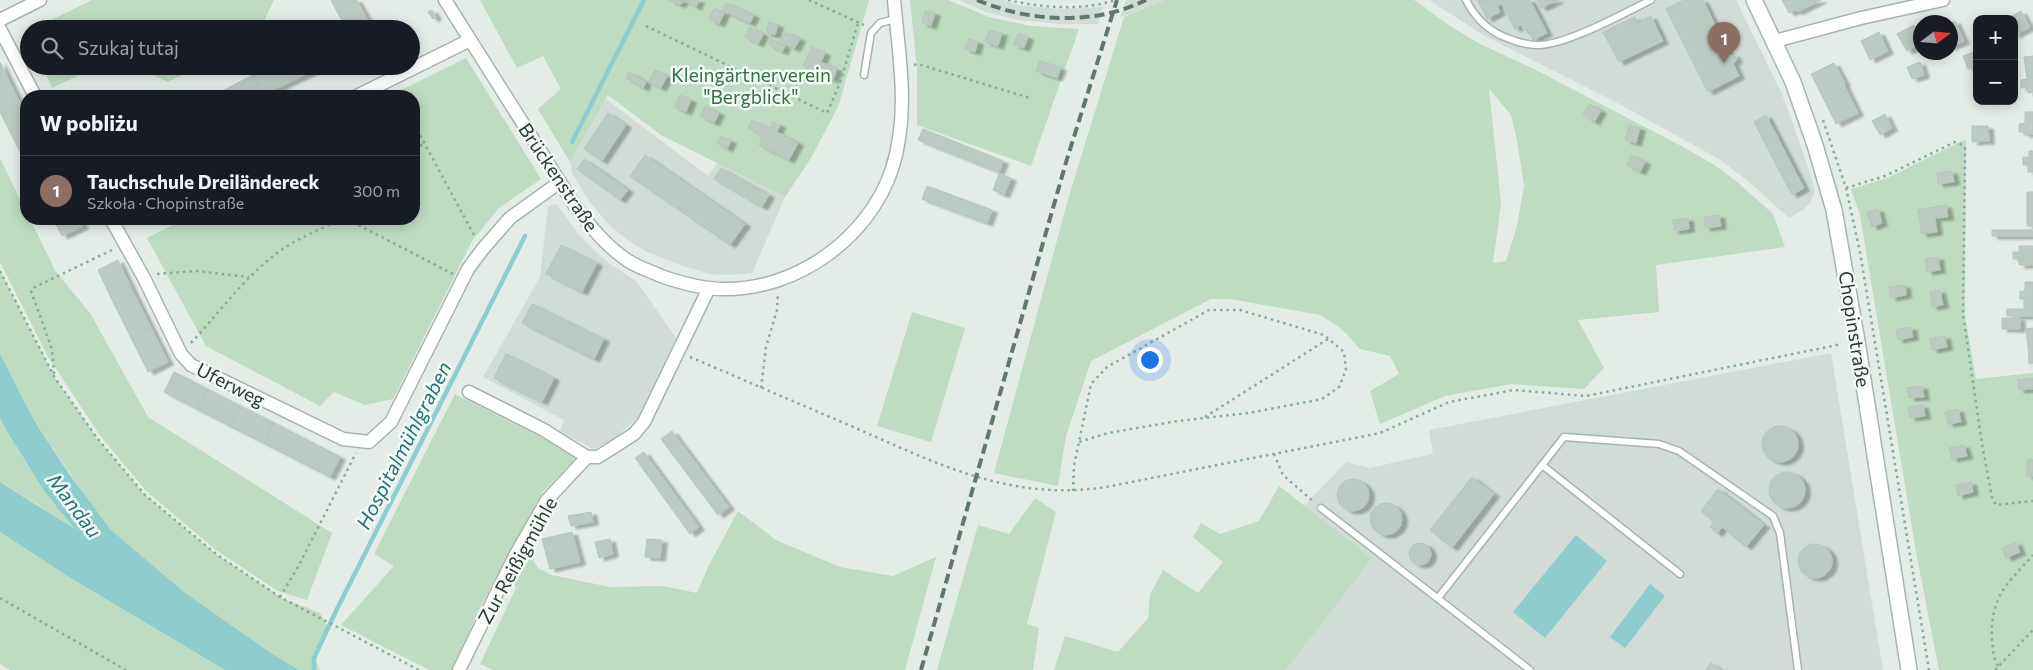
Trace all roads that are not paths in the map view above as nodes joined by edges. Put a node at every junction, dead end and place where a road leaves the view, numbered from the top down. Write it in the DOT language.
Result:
graph roads {
  1 [pos="40,0"];
  2 [pos="445,0"];
  3 [pos="894,0"];
  4 [pos="1466,0"];
  5 [pos="1651,0"];
  6 [pos="1754,0"];
  7 [pos="1943,0"];
  8 [pos="895,19"];
  9 [pos="0,20"];
  10 [pos="0,29"];
  11 [pos="470,40"];
  12 [pos="1775,41"];
  13 [pos="420,65"];
  14 [pos="20,67"];
  15 [pos="24,75"];
  16 [pos="399,75"];
  17 [pos="864,75"];
  18 [pos="32,90"];
  19 [pos="369,90"];
  20 [pos="560,182"];
  21 [pos="114,225"];
  22 [pos="709,288"];
  23 [pos="469,392"];
  24 [pos="587,457"];
  25 [pos="1542,465"];
  26 [pos="1321,508"];
  27 [pos="1680,574"];
  28 [pos="1438,598"];
  29 [pos="458,670"];
  30 [pos="1529,670"];
  31 [pos="1798,670"];
  32 [pos="1908,670"];
  1 -- 9 [label="street"];
  2 -- 11 [label="street, Brückenstraße"];
  3 -- 8 [label="street, Brückenstraße"];
  4 -- 5 [label="lane"];
  6 -- 12 [label="main road, Chopinstraße"];
  7 -- 12 [label="street"];
  8 -- 17 [label="lane"];
  8 -- 22 [label="street, Brückenstraße"];
  10 -- 14 [label="street"];
  11 -- 13 [label="street"];
  11 -- 20 [label="street, Brückenstraße"];
  12 -- 32 [label="main road, Chopinstraße"];
  15 -- 18 [label="street"];
  16 -- 19 [label="street"];
  20 -- 21 [label="street, Uferweg"];
  20 -- 22 [label="street, Brückenstraße"];
  22 -- 24 [label="street, Zur Reißigmühle"];
  23 -- 24 [label="street"];
  24 -- 29 [label="street, Zur Reißigmühle"];
  25 -- 27 [label="lane"];
  25 -- 28 [label="lane"];
  25 -- 31 [label="lane"];
  26 -- 28 [label="lane"];
  28 -- 30 [label="lane"];
}
